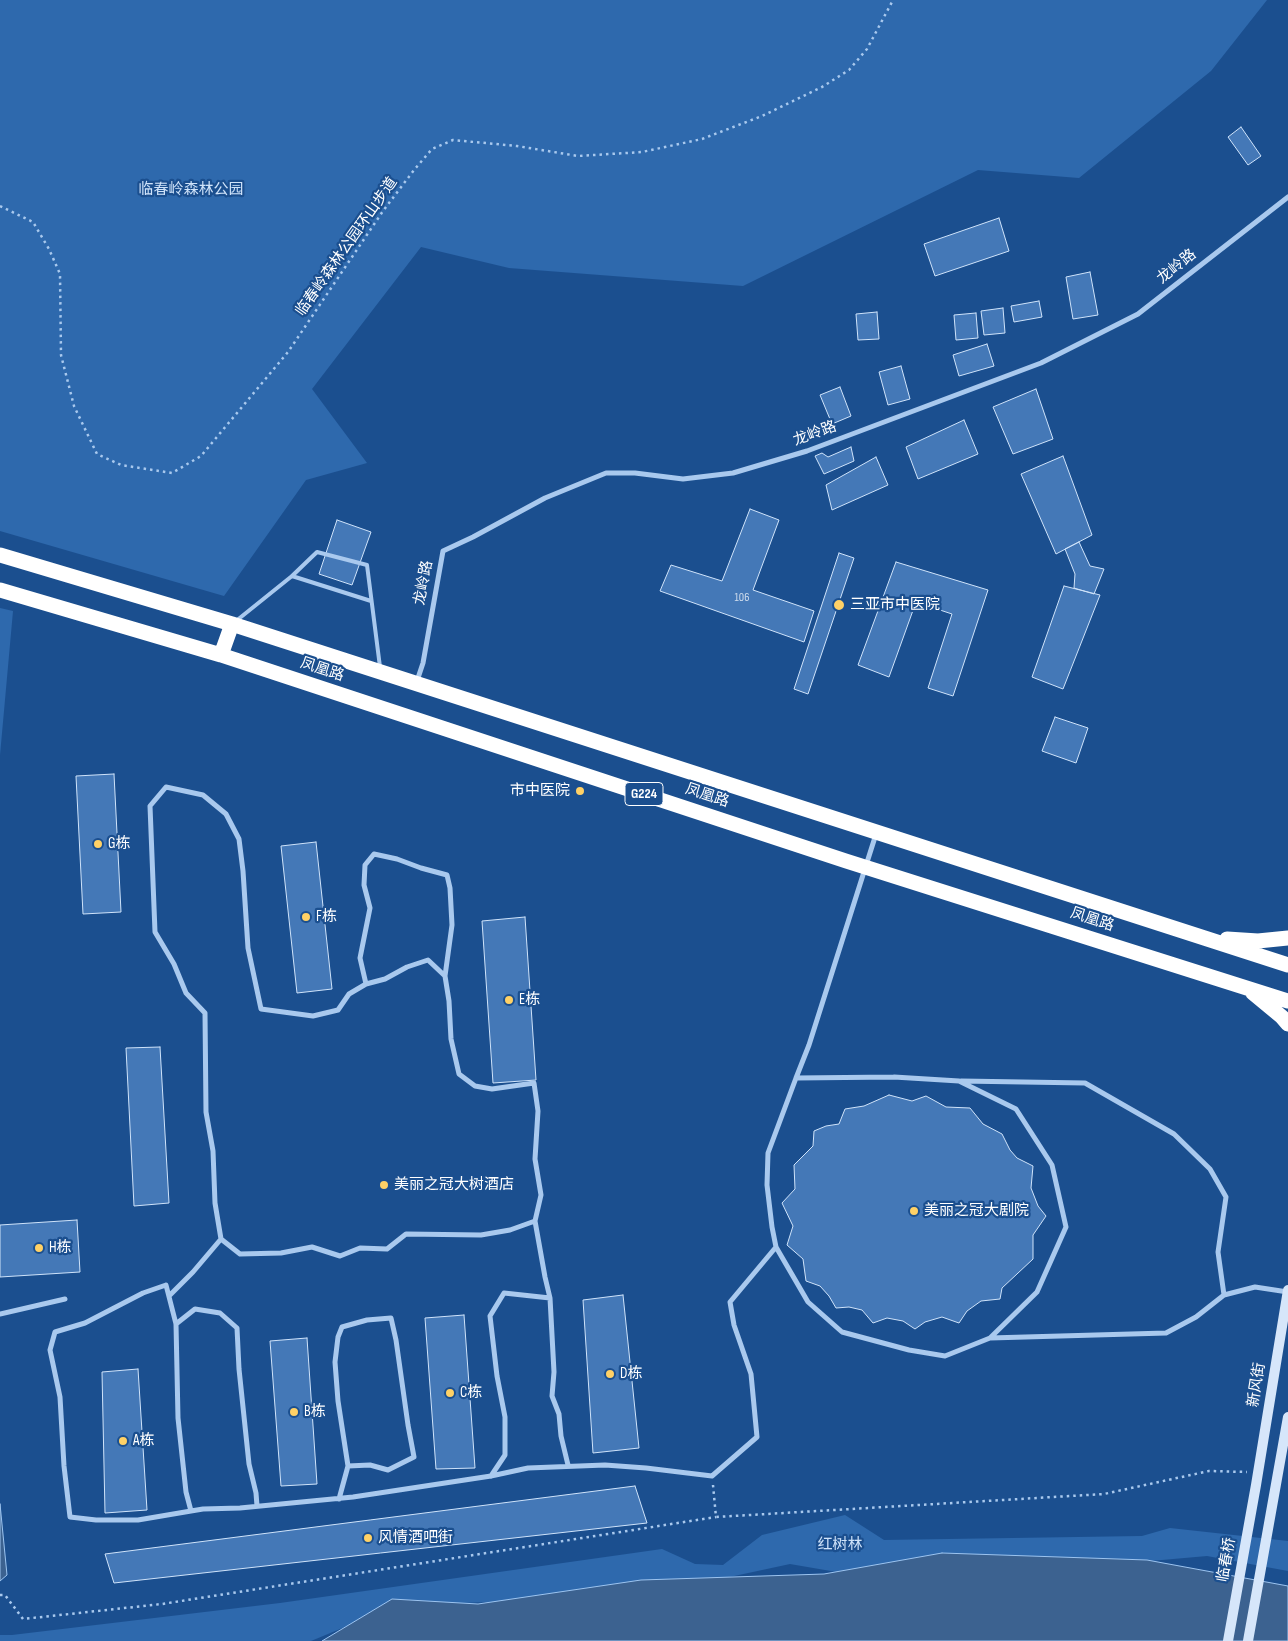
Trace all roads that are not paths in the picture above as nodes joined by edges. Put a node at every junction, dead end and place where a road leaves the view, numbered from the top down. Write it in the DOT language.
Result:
graph roads {
  1 [pos="1288,197"];
  2 [pos="0,555"];
  3 [pos="292,576"];
  4 [pos="0,590"];
  5 [pos="371,602"];
  6 [pos="232,624"];
  7 [pos="221,655"];
  8 [pos="380,672"];
  9 [pos="416,683"];
  10 [pos="876,833"];
  11 [pos="866,867"];
  12 [pos="1189,932"];
  13 [pos="1288,938"];
  14 [pos="1288,964"];
  15 [pos="445,976"];
  16 [pos="366,984"];
  17 [pos="1246,988"];
  18 [pos="1288,1001"];
  19 [pos="1288,1024"];
  20 [pos="796,1078"];
  21 [pos="959,1080"];
  22 [pos="535,1221"];
  23 [pos="221,1239"];
  24 [pos="776,1248"];
  25 [pos="1288,1291"];
  26 [pos="1224,1294"];
  27 [pos="169,1296"];
  28 [pos="550,1298"];
  29 [pos="65,1299"];
  30 [pos="0,1314"];
  31 [pos="176,1324"];
  32 [pos="990,1338"];
  33 [pos="1288,1418"];
  34 [pos="568,1465"];
  35 [pos="348,1466"];
  36 [pos="491,1476"];
  37 [pos="1256,1485"];
  38 [pos="339,1499"];
  39 [pos="257,1506"];
  40 [pos="191,1511"];
  41 [pos="1228,1641"];
  42 [pos="1248,1641"];
  1 -- 9 [label="street, 龙岭路"];
  2 -- 6 [label="highway, 凤凰路 / G224"];
  3 -- 5 [label="lane"];
  3 -- 5 [label="lane"];
  3 -- 6 [label="lane"];
  4 -- 7 [label="highway, 凤凰路 / G224"];
  5 -- 8 [label="lane"];
  6 -- 7 [label="highway"];
  6 -- 8 [label="highway, 凤凰路 / G224"];
  7 -- 11 [label="highway, 凤凰路 / G224"];
  8 -- 9 [label="highway, 凤凰路 / G224"];
  9 -- 10 [label="highway, 凤凰路 / G224"];
  10 -- 11 [label="street"];
  10 -- 12 [label="highway, 凤凰路 / G224"];
  11 -- 17 [label="highway, 凤凰路 / G224"];
  11 -- 20 [label="street"];
  12 -- 13 [label="highway"];
  12 -- 14 [label="highway, 凤凰路 / G224"];
  15 -- 16 [label="street"];
  15 -- 16 [label="street"];
  15 -- 22 [label="street"];
  16 -- 23 [label="street"];
  17 -- 18 [label="highway, 凤凰路 / G224"];
  17 -- 19 [label="highway"];
  20 -- 21 [label="street"];
  20 -- 24 [label="street"];
  21 -- 26 [label="street"];
  21 -- 32 [label="street"];
  22 -- 23 [label="street"];
  22 -- 28 [label="street"];
  23 -- 27 [label="street"];
  24 -- 32 [label="street"];
  24 -- 34 [label="street"];
  25 -- 26 [label="street"];
  25 -- 37 [label="main road, 新风街"];
  26 -- 32 [label="street"];
  27 -- 31 [label="street"];
  27 -- 40 [label="street"];
  28 -- 34 [label="street"];
  28 -- 36 [label="street"];
  29 -- 30 [label="street"];
  31 -- 39 [label="street"];
  31 -- 40 [label="street"];
  33 -- 42 [label="main road"];
  34 -- 36 [label="street"];
  35 -- 35 [label="street"];
  35 -- 38 [label="street"];
  36 -- 38 [label="street"];
  37 -- 41 [label="main road, 临春桥"];
  38 -- 39 [label="street"];
  39 -- 40 [label="street"];
}
